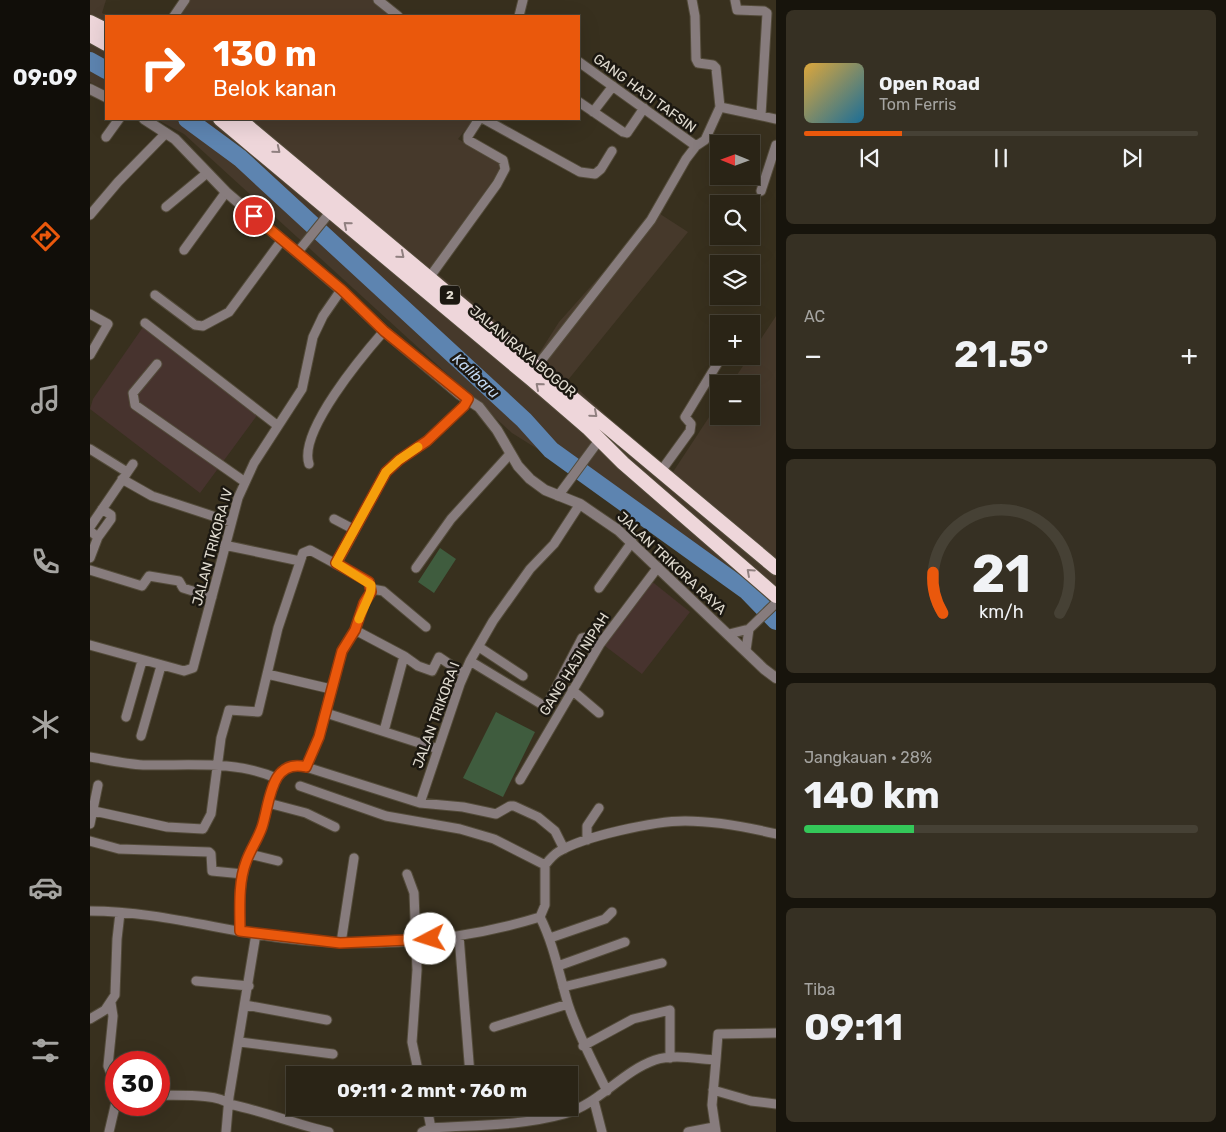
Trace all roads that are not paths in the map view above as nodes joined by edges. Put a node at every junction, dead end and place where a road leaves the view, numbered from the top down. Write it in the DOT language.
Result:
graph roads {
  1 [pos="185,0"];
  2 [pos="378,0"];
  3 [pos="523,0"];
  4 [pos="692,0"];
  5 [pos="736,0"];
  6 [pos="175,15"];
  7 [pos="397,15"];
  8 [pos="519,15"];
  9 [pos="90,22"];
  10 [pos="105,30"];
  11 [pos="90,35"];
  12 [pos="105,43"];
  13 [pos="580,63"];
  14 [pos="613,86"];
  15 [pos="90,89"];
  16 [pos="105,96"];
  17 [pos="580,103"];
  18 [pos="720,107"];
  19 [pos="644,108"];
  20 [pos="593,112"];
  21 [pos="761,115"];
  22 [pos="776,119"];
  23 [pos="118,120"];
  24 [pos="146,120"];
  25 [pos="221,120"];
  26 [pos="240,120"];
  27 [pos="478,120"];
  28 [pos="486,120"];
  29 [pos="166,133"];
  30 [pos="106,137"];
  31 [pos="776,145"];
  32 [pos="696,146"];
  33 [pos="612,151"];
  34 [pos="207,173"];
  35 [pos="761,191"];
  36 [pos="226,192"];
  37 [pos="166,207"];
  38 [pos="90,215"];
  39 [pos="328,215"];
  40 [pos="282,240"];
  41 [pos="184,250"];
  42 [pos="297,253"];
  43 [pos="429,278"];
  44 [pos="342,290"];
  45 [pos="155,295"];
  46 [pos="90,314"];
  47 [pos="145,323"];
  48 [pos="108,324"];
  49 [pos="118,328"];
  50 [pos="384,331"];
  51 [pos="90,355"];
  52 [pos="157,364"];
  53 [pos="717,365"];
  54 [pos="537,366"];
  55 [pos="468,399"];
  56 [pos="278,426"];
  57 [pos="600,439"];
  58 [pos="90,448"];
  59 [pos="510,454"];
  60 [pos="133,464"];
  61 [pos="309,464"];
  62 [pos="661,471"];
  63 [pos="125,476"];
  64 [pos="245,482"];
  65 [pos="558,496"];
  66 [pos="580,504"];
  67 [pos="102,509"];
  68 [pos="334,519"];
  69 [pos="230,522"];
  70 [pos="90,527"];
  71 [pos="355,530"];
  72 [pos="95,536"];
  73 [pos="632,542"];
  74 [pos="224,545"];
  75 [pos="90,558"];
  76 [pos="300,560"];
  77 [pos="336,563"];
  78 [pos="658,567"];
  79 [pos="416,568"];
  80 [pos="776,568"];
  81 [pos="90,570"];
  82 [pos="599,588"];
  83 [pos="372,589"];
  84 [pos="776,596"];
  85 [pos="212,597"];
  86 [pos="773,606"];
  87 [pos="752,626"];
  88 [pos="426,627"];
  89 [pos="355,630"];
  90 [pos="729,634"];
  91 [pos="600,644"];
  92 [pos="90,645"];
  93 [pos="479,646"];
  94 [pos="746,650"];
  95 [pos="404,656"];
  96 [pos="142,660"];
  97 [pos="470,661"];
  98 [pos="160,666"];
  99 [pos="267,674"];
  100 [pos="464,674"];
  101 [pos="523,676"];
  102 [pos="776,678"];
  103 [pos="331,689"];
  104 [pos="572,690"];
  105 [pos="599,712"];
  106 [pos="326,713"];
  107 [pos="126,717"];
  108 [pos="384,731"];
  109 [pos="141,736"];
  110 [pos="438,749"];
  111 [pos="90,758"];
  112 [pos="217,767"];
  113 [pos="306,767"];
  114 [pos="276,778"];
  115 [pos="520,780"];
  116 [pos="98,785"];
  117 [pos="300,786"];
  118 [pos="268,803"];
  119 [pos="420,803"];
  120 [pos="599,808"];
  121 [pos="91,819"];
  122 [pos="336,827"];
  123 [pos="776,834"];
  124 [pos="587,840"];
  125 [pos="90,841"];
  126 [pos="564,849"];
  127 [pos="249,854"];
  128 [pos="354,858"];
  129 [pos="278,861"];
  130 [pos="545,865"];
  131 [pos="243,874"];
  132 [pos="407,874"];
  133 [pos="90,911"];
  134 [pos="612,912"];
  135 [pos="120,913"];
  136 [pos="540,917"];
  137 [pos="240,931"];
  138 [pos="256,934"];
  139 [pos="459,936"];
  140 [pos="550,938"];
  141 [pos="414,941"];
  142 [pos="626,942"];
  143 [pos="340,943"];
  144 [pos="662,963"];
  145 [pos="558,966"];
  146 [pos="196,981"];
  147 [pos="248,986"];
  148 [pos="563,986"];
  149 [pos="111,1004"];
  150 [pos="568,1004"];
  151 [pos="246,1006"];
  152 [pos="90,1019"];
  153 [pos="327,1020"];
  154 [pos="494,1027"];
  155 [pos="776,1034"];
  156 [pos="240,1042"];
  157 [pos="583,1046"];
  158 [pos="110,1051"];
  159 [pos="333,1054"];
  160 [pos="670,1058"];
  161 [pos="716,1060"];
  162 [pos="417,1066"];
  163 [pos="469,1066"];
  164 [pos="713,1090"];
  165 [pos="607,1091"];
  166 [pos="170,1095"];
  167 [pos="594,1101"];
  168 [pos="229,1104"];
  169 [pos="776,1104"];
  170 [pos="113,1116"];
  171 [pos="429,1116"];
  172 [pos="431,1128"];
  173 [pos="715,1130"];
  174 [pos="109,1132"];
  175 [pos="226,1132"];
  176 [pos="329,1132"];
  177 [pos="422,1132"];
  178 [pos="602,1132"];
  179 [pos="688,1132"];
  1 -- 6 [label="street"];
  2 -- 7 [label="street"];
  3 -- 8 [label="street"];
  4 -- 18 [label="street"];
  5 -- 21 [label="street"];
  9 -- 10 [label="highway"];
  11 -- 12 [label="highway"];
  13 -- 14 [label="street, GANG HAJI TAFSIN"];
  14 -- 19 [label="street, GANG HAJI TAFSIN"];
  14 -- 20 [label="street"];
  15 -- 16 [label="street"];
  17 -- 20 [label="street"];
  18 -- 21 [label="street"];
  18 -- 32 [label="street"];
  19 -- 20 [label="street"];
  19 -- 32 [label="street, GANG HAJI TAFSIN"];
  21 -- 22 [label="street"];
  23 -- 30 [label="street"];
  24 -- 29 [label="street, JALAN TRIKORA RAYA"];
  25 -- 39 [label="highway, JALAN RAYA BOGOR / 2"];
  26 -- 43 [label="highway, JALAN RAYA BOGOR / 2, one-way"];
  27 -- 43 [label="street"];
  28 -- 33 [label="street"];
  29 -- 34 [label="street, JALAN TRIKORA RAYA"];
  29 -- 38 [label="street"];
  31 -- 35 [label="street"];
  32 -- 54 [label="street"];
  34 -- 36 [label="street, JALAN TRIKORA RAYA"];
  34 -- 37 [label="street"];
  36 -- 40 [label="street, JALAN TRIKORA RAYA"];
  36 -- 41 [label="street"];
  39 -- 42 [label="street"];
  57 -- 39 [label="highway, JALAN RAYA BOGOR / 2, one-way"];
  40 -- 42 [label="street, JALAN TRIKORA RAYA"];
  40 -- 45 [label="street"];
  42 -- 44 [label="street, JALAN TRIKORA RAYA"];
  43 -- 54 [label="highway, JALAN RAYA BOGOR / 2"];
  44 -- 50 [label="street, JALAN TRIKORA RAYA"];
  44 -- 56 [label="street, JALAN TRIKORA IV"];
  46 -- 48 [label="street"];
  47 -- 56 [label="street"];
  48 -- 49 [label="street"];
  48 -- 51 [label="street"];
  50 -- 55 [label="street, JALAN TRIKORA RAYA"];
  50 -- 61 [label="street"];
  52 -- 64 [label="street"];
  53 -- 62 [label="street"];
  54 -- 62 [label="highway, JALAN RAYA BOGOR / 2, one-way"];
  55 -- 59 [label="street, JALAN TRIKORA RAYA"];
  55 -- 71 [label="street"];
  56 -- 64 [label="street, JALAN TRIKORA IV"];
  57 -- 65 [label="street"];
  84 -- 57 [label="highway, JALAN RAYA BOGOR / 2, one-way"];
  58 -- 63 [label="street"];
  59 -- 65 [label="street, JALAN TRIKORA RAYA"];
  59 -- 79 [label="street"];
  60 -- 63 [label="street"];
  62 -- 80 [label="highway, JALAN RAYA BOGOR / 2"];
  63 -- 67 [label="street"];
  63 -- 69 [label="street"];
  64 -- 69 [label="street, JALAN TRIKORA IV"];
  65 -- 66 [label="street, JALAN TRIKORA RAYA"];
  66 -- 73 [label="street, JALAN TRIKORA RAYA"];
  66 -- 93 [label="street, JALAN TRIKORA I"];
  67 -- 70 [label="street"];
  67 -- 72 [label="street"];
  68 -- 71 [label="street"];
  69 -- 74 [label="street, JALAN TRIKORA IV"];
  71 -- 77 [label="street"];
  72 -- 75 [label="street"];
  73 -- 78 [label="street, JALAN TRIKORA RAYA"];
  73 -- 82 [label="street"];
  74 -- 76 [label="street"];
  74 -- 85 [label="street, JALAN TRIKORA IV"];
  76 -- 77 [label="street"];
  76 -- 99 [label="street"];
  77 -- 83 [label="street"];
  78 -- 90 [label="street, JALAN TRIKORA RAYA"];
  78 -- 91 [label="street, GANG HAJI NIPAH"];
  81 -- 85 [label="street"];
  83 -- 88 [label="street"];
  83 -- 89 [label="street"];
  85 -- 98 [label="street, JALAN TRIKORA IV"];
  86 -- 87 [label="street"];
  87 -- 90 [label="street"];
  87 -- 94 [label="street"];
  89 -- 95 [label="street"];
  89 -- 103 [label="street"];
  90 -- 94 [label="street, JALAN TRIKORA RAYA"];
  91 -- 97 [label="street"];
  91 -- 104 [label="street, GANG HAJI NIPAH"];
  92 -- 96 [label="street, JALAN TRIKORA IV"];
  93 -- 97 [label="street, JALAN TRIKORA I"];
  93 -- 101 [label="street"];
  94 -- 102 [label="street, JALAN TRIKORA RAYA"];
  95 -- 100 [label="street"];
  95 -- 108 [label="street"];
  96 -- 98 [label="street, JALAN TRIKORA IV"];
  96 -- 107 [label="street"];
  97 -- 100 [label="street, JALAN TRIKORA I"];
  98 -- 109 [label="street"];
  99 -- 103 [label="street"];
  99 -- 112 [label="street"];
  100 -- 110 [label="street, JALAN TRIKORA I"];
  103 -- 106 [label="street"];
  104 -- 105 [label="street"];
  104 -- 115 [label="street, GANG HAJI NIPAH"];
  106 -- 108 [label="street"];
  106 -- 113 [label="street"];
  108 -- 110 [label="street"];
  110 -- 119 [label="street, JALAN TRIKORA I"];
  111 -- 112 [label="street"];
  112 -- 114 [label="street"];
  112 -- 121 [label="street"];
  113 -- 114 [label="street"];
  113 -- 119 [label="street"];
  114 -- 118 [label="street"];
  116 -- 121 [label="street"];
  117 -- 130 [label="street"];
  118 -- 122 [label="street"];
  118 -- 127 [label="street"];
  119 -- 126 [label="street"];
  120 -- 124 [label="street"];
  123 -- 124 [label="street"];
  124 -- 126 [label="street"];
  125 -- 131 [label="street"];
  126 -- 130 [label="street"];
  127 -- 129 [label="street"];
  127 -- 131 [label="street"];
  128 -- 143 [label="street"];
  130 -- 136 [label="street"];
  131 -- 137 [label="street"];
  132 -- 141 [label="street"];
  133 -- 135 [label="street"];
  134 -- 140 [label="street"];
  135 -- 137 [label="street"];
  135 -- 149 [label="street"];
  136 -- 139 [label="street"];
  136 -- 140 [label="street"];
  137 -- 138 [label="street"];
  138 -- 143 [label="street"];
  138 -- 147 [label="street"];
  139 -- 141 [label="street"];
  139 -- 163 [label="street"];
  140 -- 145 [label="street"];
  141 -- 143 [label="street"];
  141 -- 162 [label="street"];
  142 -- 145 [label="street"];
  144 -- 148 [label="street"];
  145 -- 148 [label="street"];
  146 -- 147 [label="street"];
  147 -- 151 [label="street"];
  148 -- 150 [label="street"];
  149 -- 152 [label="street"];
  149 -- 158 [label="street"];
  150 -- 154 [label="street"];
  150 -- 157 [label="street"];
  151 -- 153 [label="street"];
  151 -- 156 [label="street"];
  155 -- 161 [label="street"];
  156 -- 159 [label="street"];
  156 -- 168 [label="street"];
  157 -- 160 [label="street"];
  157 -- 165 [label="street"];
  160 -- 161 [label="street"];
  160 -- 165 [label="street"];
  161 -- 164 [label="street"];
  164 -- 169 [label="street"];
  164 -- 173 [label="street"];
  165 -- 167 [label="street"];
  166 -- 168 [label="street"];
  167 -- 172 [label="street"];
  167 -- 178 [label="street"];
  168 -- 175 [label="street"];
  168 -- 176 [label="street"];
  170 -- 174 [label="street"];
  171 -- 172 [label="street"];
  172 -- 177 [label="street"];
  173 -- 179 [label="street"];
}
